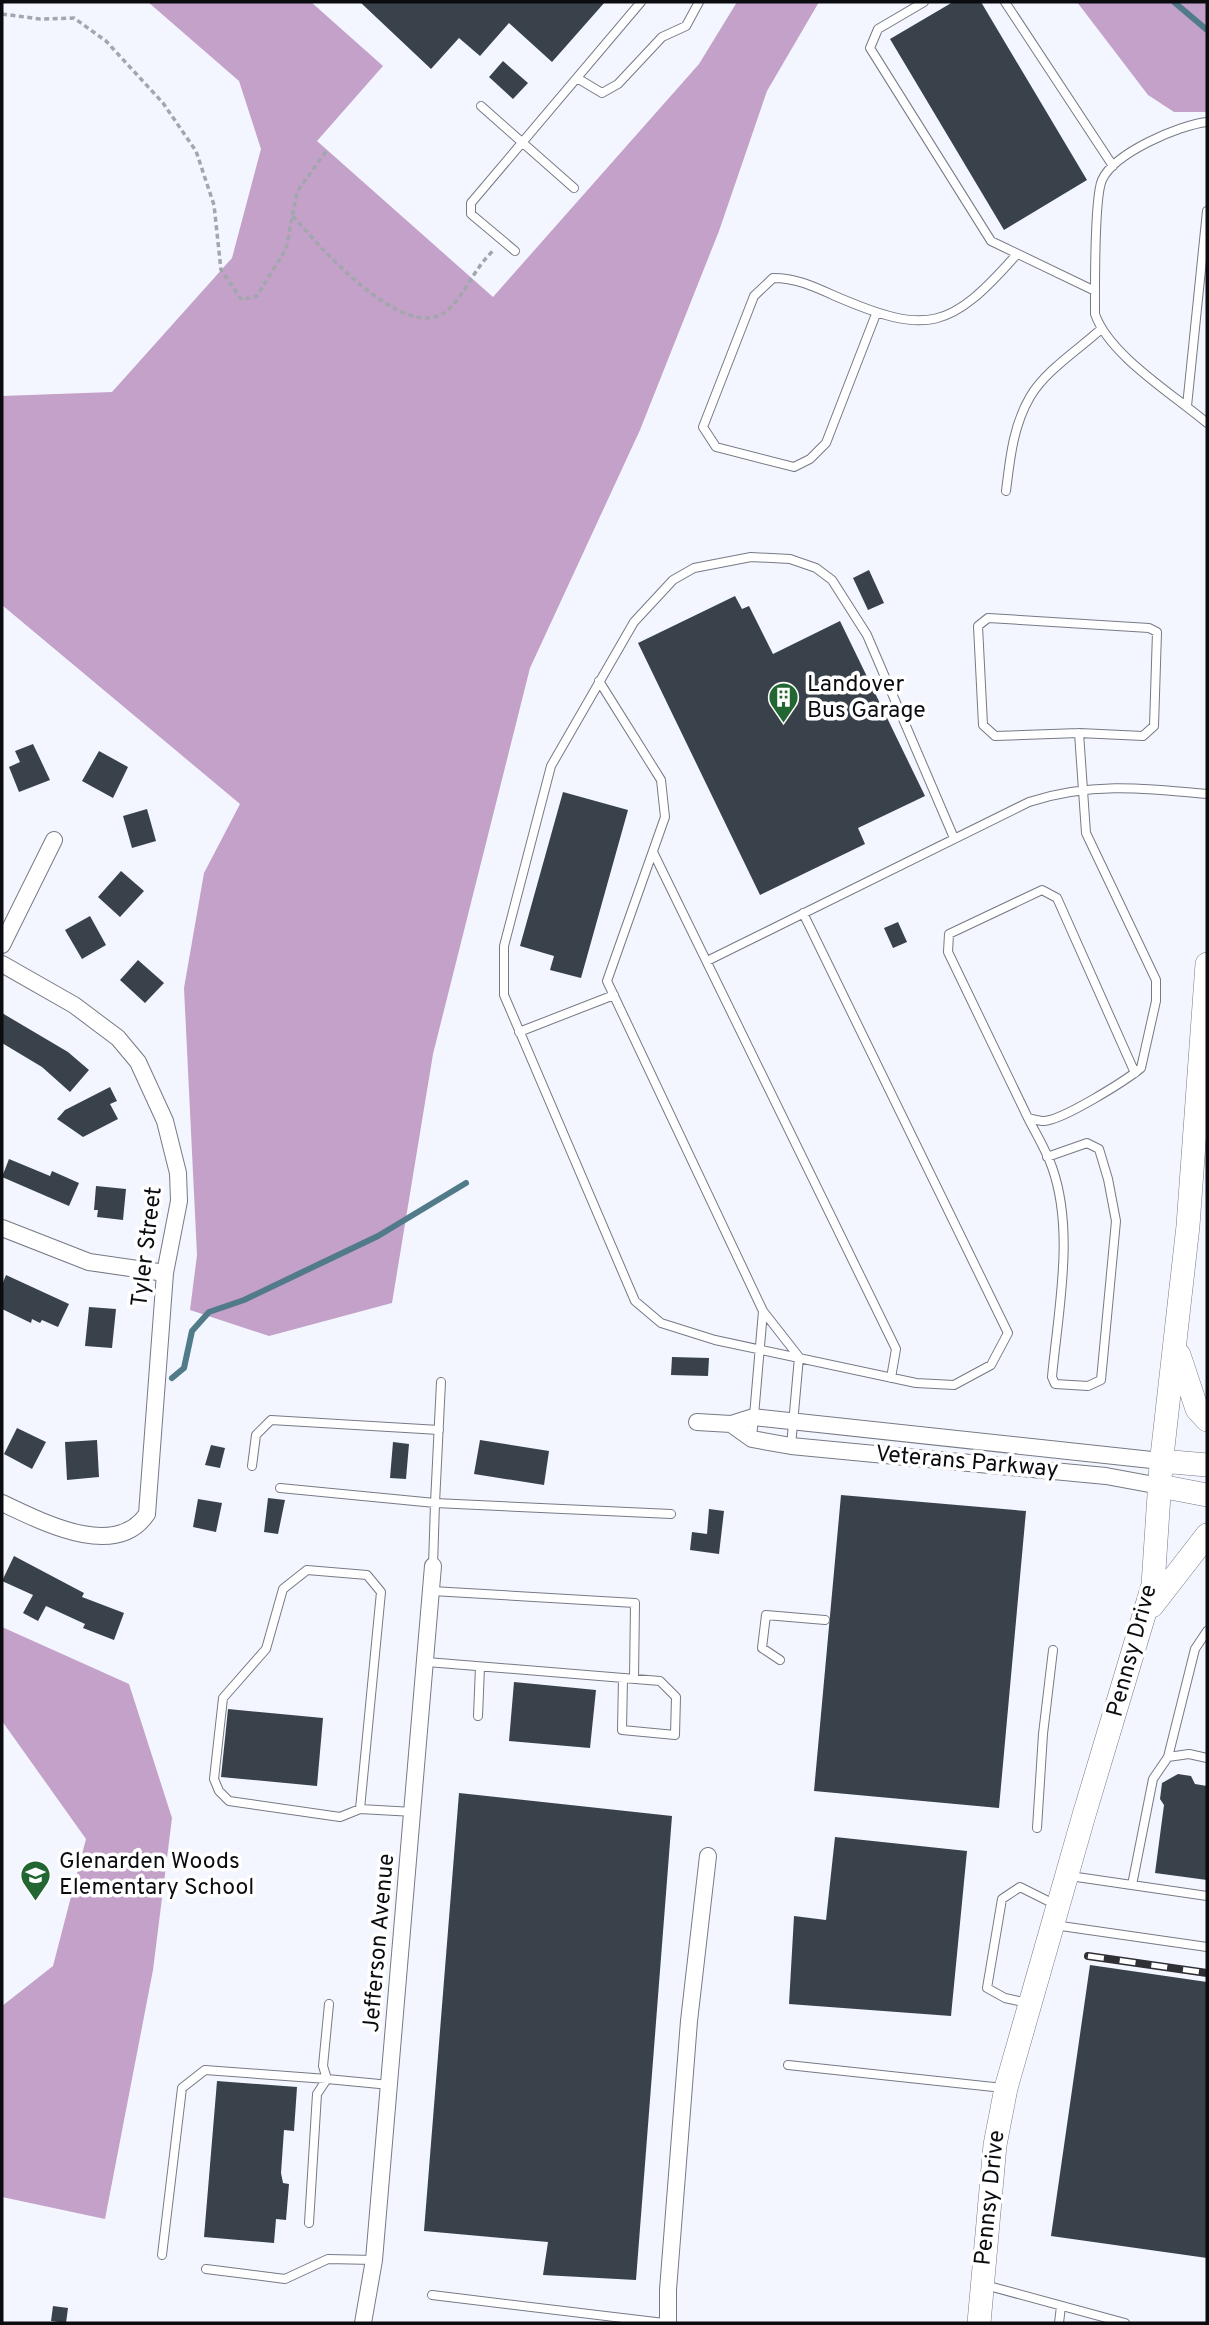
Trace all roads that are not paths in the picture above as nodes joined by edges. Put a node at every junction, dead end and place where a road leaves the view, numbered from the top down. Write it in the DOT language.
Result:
graph roads {
  1 [pos="641,2"];
  2 [pos="699,2"];
  3 [pos="924,2"];
  4 [pos="1005,2"];
  5 [pos="577,78"];
  6 [pos="481,106"];
  7 [pos="1207,122"];
  8 [pos="522,143"];
  9 [pos="1113,166"];
  10 [pos="574,188"];
  11 [pos="1207,211"];
  12 [pos="515,251"];
  13 [pos="1017,254"];
  14 [pos="1095,291"];
  15 [pos="876,314"];
  16 [pos="1100,330"];
  17 [pos="1187,406"];
  18 [pos="1207,423"];
  19 [pos="1006,491"];
  20 [pos="599,681"];
  21 [pos="1079,733"];
  22 [pos="1081,788"];
  23 [pos="1207,794"];
  24 [pos="954,838"];
  25 [pos="54,840"];
  26 [pos="653,852"];
  27 [pos="803,913"];
  28 [pos="2,945"];
  29 [pos="707,961"];
  30 [pos="2,964"];
  31 [pos="1207,964"];
  32 [pos="614,995"];
  33 [pos="519,1032"];
  34 [pos="1135,1073"];
  35 [pos="1028,1118"];
  36 [pos="1047,1157"];
  37 [pos="2,1228"];
  38 [pos="165,1273"];
  39 [pos="763,1311"];
  40 [pos="1176,1342"];
  41 [pos="758,1349"];
  42 [pos="799,1357"];
  43 [pos="891,1377"];
  44 [pos="441,1381"];
  45 [pos="753,1417"];
  46 [pos="1207,1420"];
  47 [pos="793,1421"];
  48 [pos="697,1422"];
  49 [pos="732,1424"];
  50 [pos="439,1430"];
  51 [pos="752,1439"];
  52 [pos="791,1446"];
  53 [pos="1161,1461"];
  54 [pos="1207,1465"];
  55 [pos="252,1466"];
  56 [pos="1160,1486"];
  57 [pos="280,1488"];
  58 [pos="1207,1495"];
  59 [pos="2,1503"];
  60 [pos="435,1503"];
  61 [pos="671,1514"];
  62 [pos="1207,1535"];
  63 [pos="433,1566"];
  64 [pos="432,1591"];
  65 [pos="1148,1611"];
  66 [pos="825,1620"];
  67 [pos="1207,1631"];
  68 [pos="1052,1650"];
  69 [pos="780,1660"];
  70 [pos="427,1662"];
  71 [pos="480,1667"];
  72 [pos="624,1678"];
  73 [pos="634,1679"];
  74 [pos="478,1716"];
  75 [pos="1168,1757"];
  76 [pos="1207,1758"];
  77 [pos="360,1809"];
  78 [pos="414,1812"];
  79 [pos="1037,1828"];
  80 [pos="708,1856"];
  81 [pos="1067,1875"];
  82 [pos="1132,1885"];
  83 [pos="1207,1896"];
  84 [pos="1056,1916"];
  85 [pos="1207,1947"];
  86 [pos="329,2004"];
  87 [pos="1032,2004"];
  88 [pos="788,2065"];
  89 [pos="327,2079"];
  90 [pos="390,2085"];
  91 [pos="1006,2088"];
  92 [pos="309,2224"];
  93 [pos="162,2255"];
  94 [pos="374,2260"];
  95 [pos="206,2269"];
  96 [pos="982,2284"];
  97 [pos="432,2295"];
  98 [pos="1060,2306"];
  99 [pos="363,2323"];
  100 [pos="666,2323"];
  101 [pos="979,2323"];
  102 [pos="1059,2323"];
  103 [pos="1125,2323"];
  1 -- 5 [label="lane"];
  2 -- 5 [label="lane"];
  3 -- 13 [label="lane"];
  4 -- 9 [label="lane"];
  5 -- 8 [label="lane"];
  6 -- 8 [label="lane"];
  7 -- 9 [label="lane"];
  8 -- 10 [label="lane"];
  8 -- 12 [label="lane"];
  9 -- 14 [label="lane"];
  11 -- 17 [label="lane"];
  13 -- 14 [label="lane"];
  13 -- 15 [label="lane"];
  14 -- 16 [label="lane"];
  15 -- 15 [label="lane"];
  16 -- 17 [label="lane"];
  16 -- 19 [label="lane"];
  17 -- 18 [label="lane"];
  20 -- 24 [label="lane"];
  20 -- 26 [label="lane"];
  20 -- 33 [label="lane"];
  21 -- 21 [label="lane"];
  21 -- 22 [label="lane"];
  22 -- 23 [label="lane"];
  22 -- 24 [label="lane"];
  22 -- 34 [label="lane"];
  24 -- 27 [label="lane"];
  25 -- 28 [label="street"];
  26 -- 29 [label="lane"];
  26 -- 32 [label="lane"];
  27 -- 29 [label="lane"];
  27 -- 43 [label="lane"];
  29 -- 43 [label="lane"];
  30 -- 38 [label="street, Tyler Street"];
  31 -- 40 [label="main road, Pennsy Drive"];
  32 -- 33 [label="lane"];
  32 -- 39 [label="lane"];
  33 -- 41 [label="lane"];
  34 -- 35 [label="lane"];
  34 -- 35 [label="lane"];
  35 -- 36 [label="lane"];
  36 -- 36 [label="lane"];
  37 -- 38 [label="street"];
  38 -- 59 [label="street, Tyler Street"];
  39 -- 41 [label="lane"];
  39 -- 42 [label="lane"];
  40 -- 46 [label="main road"];
  40 -- 53 [label="main road, Pennsy Drive"];
  41 -- 42 [label="lane"];
  41 -- 45 [label="lane"];
  42 -- 43 [label="lane"];
  42 -- 47 [label="lane"];
  44 -- 50 [label="lane"];
  45 -- 47 [label="street, Veterans Parkway"];
  45 -- 49 [label="street, Veterans Parkway"];
  45 -- 51 [label="lane"];
  47 -- 52 [label="lane"];
  47 -- 53 [label="street, Veterans Parkway"];
  48 -- 49 [label="street, Veterans Parkway"];
  49 -- 51 [label="street, Veterans Parkway"];
  50 -- 55 [label="lane"];
  50 -- 60 [label="lane"];
  51 -- 52 [label="street, Veterans Parkway"];
  52 -- 56 [label="street, Veterans Parkway"];
  53 -- 54 [label="main road, Veterans Parkway"];
  53 -- 56 [label="main road, Pennsy Drive"];
  56 -- 58 [label="main road, Veterans Parkway"];
  56 -- 65 [label="main road, Pennsy Drive"];
  57 -- 60 [label="lane"];
  60 -- 61 [label="lane"];
  60 -- 63 [label="lane"];
  62 -- 65 [label="main road"];
  63 -- 64 [label="street, Jefferson Avenue"];
  64 -- 70 [label="street, Jefferson Avenue"];
  64 -- 73 [label="lane"];
  65 -- 81 [label="main road, Pennsy Drive"];
  66 -- 69 [label="lane"];
  67 -- 75 [label="lane"];
  68 -- 79 [label="lane"];
  70 -- 71 [label="lane"];
  70 -- 78 [label="street, Jefferson Avenue"];
  71 -- 72 [label="lane"];
  71 -- 74 [label="lane"];
  72 -- 73 [label="lane"];
  72 -- 73 [label="lane"];
  75 -- 76 [label="lane"];
  75 -- 82 [label="lane"];
  77 -- 77 [label="lane"];
  77 -- 78 [label="lane"];
  78 -- 90 [label="street, Jefferson Avenue"];
  80 -- 100 [label="street"];
  81 -- 82 [label="lane"];
  81 -- 84 [label="main road, Pennsy Drive"];
  82 -- 83 [label="lane"];
  84 -- 85 [label="lane"];
  84 -- 87 [label="main road, Pennsy Drive"];
  84 -- 87 [label="lane"];
  86 -- 89 [label="lane"];
  87 -- 91 [label="main road, Pennsy Drive"];
  88 -- 91 [label="lane"];
  89 -- 90 [label="lane"];
  89 -- 92 [label="lane"];
  89 -- 93 [label="lane"];
  90 -- 94 [label="street, Jefferson Avenue"];
  91 -- 96 [label="main road, Pennsy Drive"];
  94 -- 95 [label="lane"];
  94 -- 99 [label="street, Jefferson Avenue"];
  96 -- 98 [label="lane"];
  96 -- 101 [label="main road, Pennsy Drive"];
  97 -- 100 [label="lane"];
  98 -- 102 [label="lane"];
  98 -- 103 [label="lane"];
}
